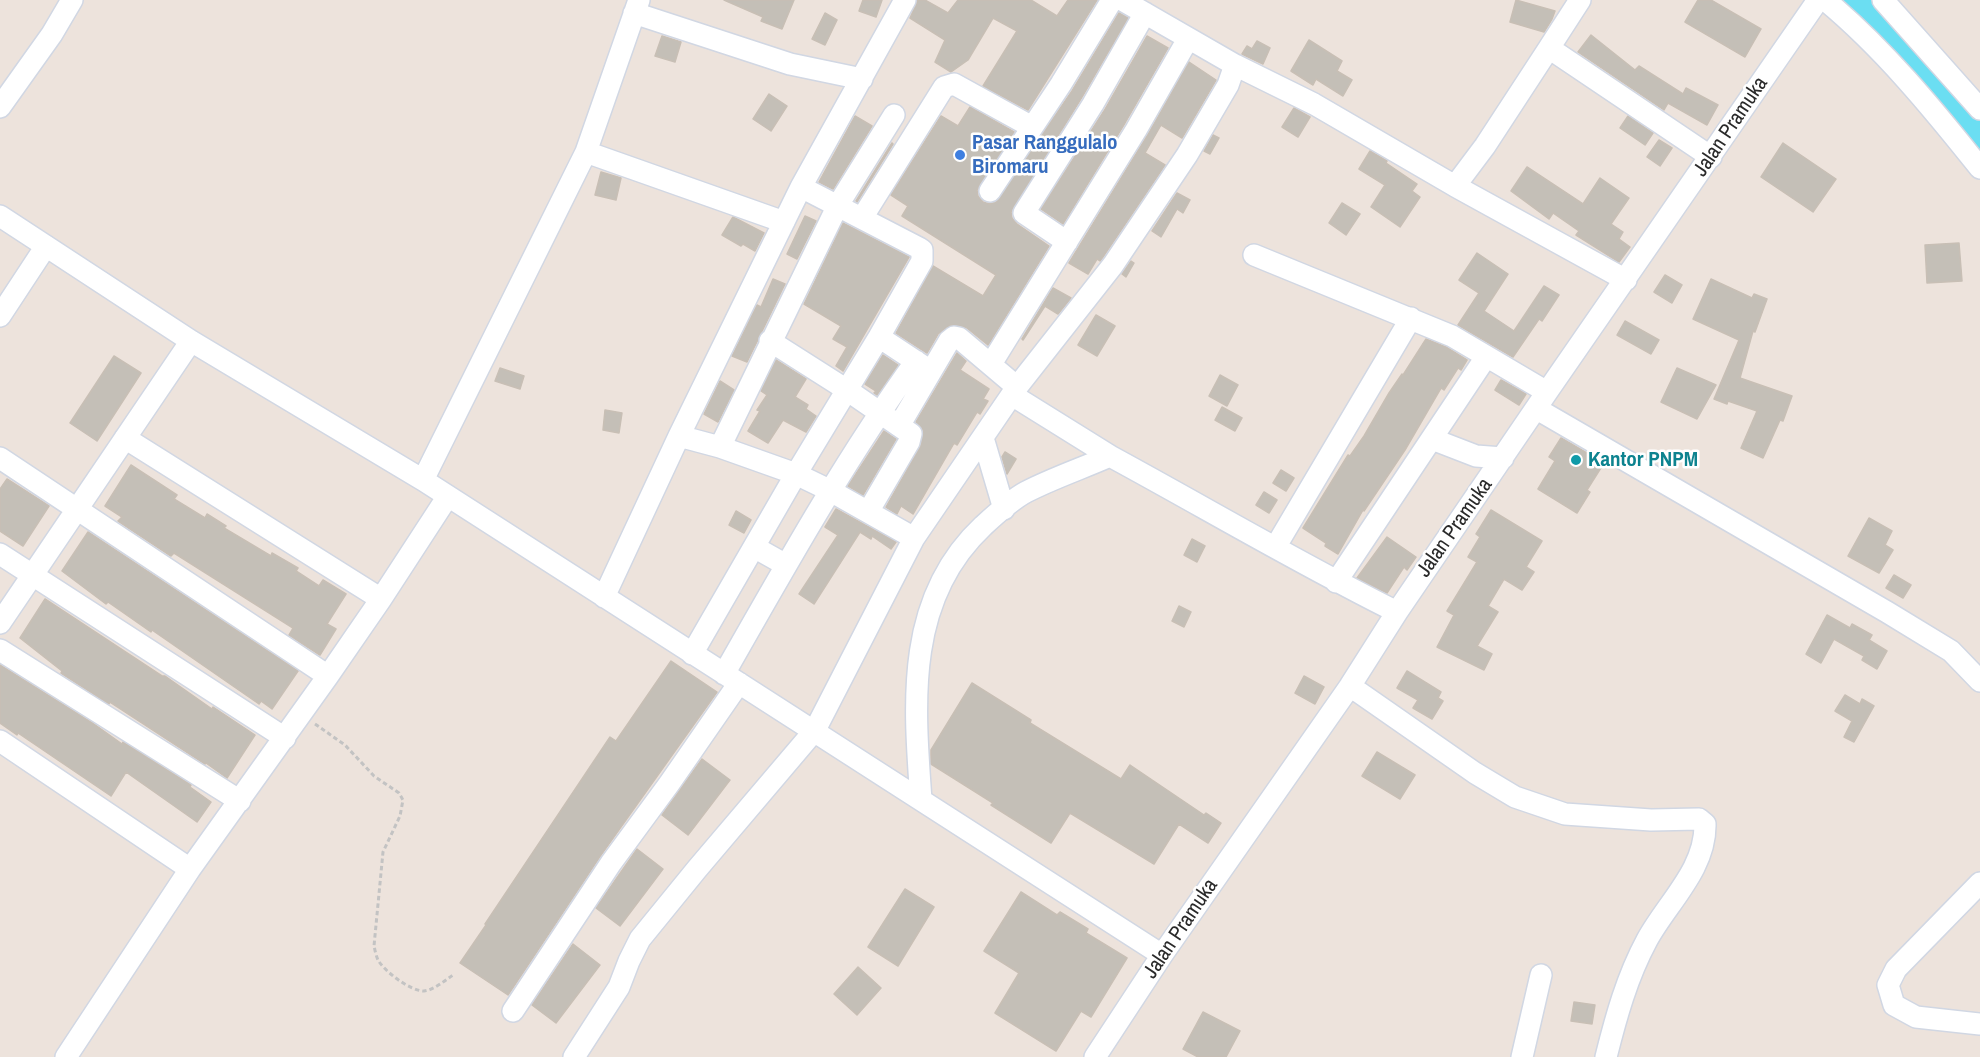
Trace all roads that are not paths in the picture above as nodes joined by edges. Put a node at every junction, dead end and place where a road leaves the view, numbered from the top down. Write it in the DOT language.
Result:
graph roads {
  1 [pos="72,0"];
  2 [pos="905,0"];
  3 [pos="1112,0"];
  4 [pos="1122,0"];
  5 [pos="1580,0"];
  6 [pos="1818,0"];
  7 [pos="1825,0"];
  8 [pos="1883,0"];
  9 [pos="637,7"];
  10 [pos="1145,13"];
  11 [pos="1188,39"];
  12 [pos="1549,48"];
  13 [pos="1235,65"];
  14 [pos="862,79"];
  15 [pos="0,107"];
  16 [pos="1980,109"];
  17 [pos="894,115"];
  18 [pos="1032,127"];
  19 [pos="586,152"];
  20 [pos="1711,157"];
  21 [pos="1980,168"];
  22 [pos="1455,186"];
  23 [pos="801,187"];
  24 [pos="990,191"];
  25 [pos="838,206"];
  26 [pos="0,216"];
  27 [pos="862,218"];
  28 [pos="784,222"];
  29 [pos="1067,242"];
  30 [pos="46,246"];
  31 [pos="1254,255"];
  32 [pos="1626,280"];
  33 [pos="0,316"];
  34 [pos="1411,318"];
  35 [pos="879,337"];
  36 [pos="191,341"];
  37 [pos="770,341"];
  38 [pos="1486,357"];
  39 [pos="991,364"];
  40 [pos="924,367"];
  41 [pos="847,390"];
  42 [pos="1014,391"];
  43 [pos="1542,401"];
  44 [pos="878,413"];
  45 [pos="899,426"];
  46 [pos="679,436"];
  47 [pos="125,438"];
  48 [pos="983,438"];
  49 [pos="1432,439"];
  50 [pos="720,447"];
  51 [pos="1110,456"];
  52 [pos="0,458"];
  53 [pos="1503,458"];
  54 [pos="796,474"];
  55 [pos="423,480"];
  56 [pos="829,490"];
  57 [pos="448,496"];
  58 [pos="77,509"];
  59 [pos="1004,509"];
  60 [pos="868,512"];
  61 [pos="914,538"];
  62 [pos="1276,546"];
  63 [pos="754,547"];
  64 [pos="0,554"];
  65 [pos="786,565"];
  66 [pos="32,574"];
  67 [pos="1336,582"];
  68 [pos="604,597"];
  69 [pos="381,599"];
  70 [pos="1397,612"];
  71 [pos="0,622"];
  72 [pos="0,651"];
  73 [pos="692,654"];
  74 [pos="328,676"];
  75 [pos="731,678"];
  76 [pos="1980,681"];
  77 [pos="1350,686"];
  78 [pos="815,730"];
  79 [pos="285,738"];
  80 [pos="0,741"];
  81 [pos="921,800"];
  82 [pos="240,801"];
  83 [pos="190,869"];
  84 [pos="1980,883"];
  85 [pos="1162,955"];
  86 [pos="1541,975"];
  87 [pos="513,1011"];
  88 [pos="1980,1024"];
  89 [pos="66,1057"];
  90 [pos="574,1057"];
  91 [pos="1095,1057"];
  92 [pos="1522,1057"];
  93 [pos="1606,1057"];
  1 -- 15 [label="street"];
  2 -- 14 [label="street"];
  3 -- 18 [label="street"];
  4 -- 10 [label="street"];
  5 -- 12 [label="street"];
  6 -- 20 [label="street, Jalan Pramuka"];
  7 -- 21 [label="street"];
  8 -- 16 [label="street"];
  9 -- 14 [label="street"];
  9 -- 19 [label="street"];
  10 -- 11 [label="street"];
  10 -- 29 [label="street"];
  11 -- 13 [label="street"];
  11 -- 29 [label="street"];
  12 -- 20 [label="street"];
  12 -- 22 [label="street"];
  13 -- 22 [label="street"];
  13 -- 42 [label="street"];
  14 -- 23 [label="street"];
  17 -- 25 [label="street"];
  18 -- 24 [label="street"];
  18 -- 27 [label="street"];
  19 -- 28 [label="street"];
  19 -- 55 [label="street"];
  20 -- 32 [label="street, Jalan Pramuka"];
  22 -- 32 [label="street"];
  23 -- 25 [label="street"];
  23 -- 28 [label="street"];
  25 -- 27 [label="street"];
  25 -- 37 [label="street"];
  26 -- 30 [label="street"];
  27 -- 35 [label="street"];
  28 -- 46 [label="street"];
  29 -- 39 [label="street"];
  30 -- 33 [label="street"];
  30 -- 36 [label="street"];
  31 -- 34 [label="street"];
  32 -- 43 [label="street, Jalan Pramuka"];
  34 -- 38 [label="street"];
  34 -- 62 [label="street"];
  35 -- 40 [label="street"];
  35 -- 41 [label="street"];
  36 -- 47 [label="street"];
  36 -- 55 [label="street"];
  37 -- 41 [label="street"];
  37 -- 50 [label="street"];
  38 -- 43 [label="street"];
  38 -- 49 [label="street"];
  39 -- 40 [label="street"];
  39 -- 42 [label="street"];
  40 -- 44 [label="street"];
  40 -- 45 [label="street"];
  41 -- 44 [label="street"];
  41 -- 54 [label="street"];
  42 -- 48 [label="street"];
  42 -- 51 [label="street"];
  43 -- 53 [label="street, Jalan Pramuka"];
  43 -- 76 [label="street"];
  44 -- 45 [label="street"];
  44 -- 56 [label="street"];
  45 -- 60 [label="street"];
  46 -- 50 [label="street"];
  46 -- 68 [label="street"];
  47 -- 58 [label="street"];
  47 -- 69 [label="street"];
  48 -- 59 [label="street"];
  48 -- 61 [label="street"];
  49 -- 53 [label="street"];
  49 -- 67 [label="street"];
  50 -- 54 [label="street"];
  51 -- 59 [label="street"];
  51 -- 62 [label="street"];
  52 -- 58 [label="street"];
  53 -- 70 [label="street, Jalan Pramuka"];
  54 -- 56 [label="street"];
  54 -- 63 [label="street"];
  55 -- 57 [label="street"];
  56 -- 60 [label="street"];
  56 -- 65 [label="street"];
  57 -- 68 [label="street"];
  57 -- 69 [label="street"];
  58 -- 66 [label="street"];
  58 -- 74 [label="street"];
  59 -- 81 [label="street"];
  60 -- 61 [label="street"];
  61 -- 78 [label="street"];
  62 -- 67 [label="street"];
  63 -- 65 [label="street"];
  63 -- 73 [label="street"];
  64 -- 66 [label="street"];
  65 -- 75 [label="street"];
  66 -- 71 [label="street"];
  66 -- 79 [label="street"];
  67 -- 70 [label="street"];
  68 -- 73 [label="street"];
  69 -- 74 [label="street"];
  70 -- 77 [label="street, Jalan Pramuka"];
  72 -- 82 [label="street"];
  73 -- 75 [label="street"];
  74 -- 79 [label="street"];
  75 -- 78 [label="street"];
  75 -- 87 [label="street"];
  77 -- 85 [label="street, Jalan Pramuka"];
  77 -- 93 [label="street"];
  78 -- 81 [label="street"];
  78 -- 90 [label="street"];
  79 -- 82 [label="street"];
  80 -- 83 [label="street"];
  81 -- 85 [label="street"];
  82 -- 83 [label="street"];
  83 -- 89 [label="street"];
  84 -- 88 [label="street"];
  85 -- 91 [label="street, Jalan Pramuka"];
  86 -- 92 [label="street"];
}
